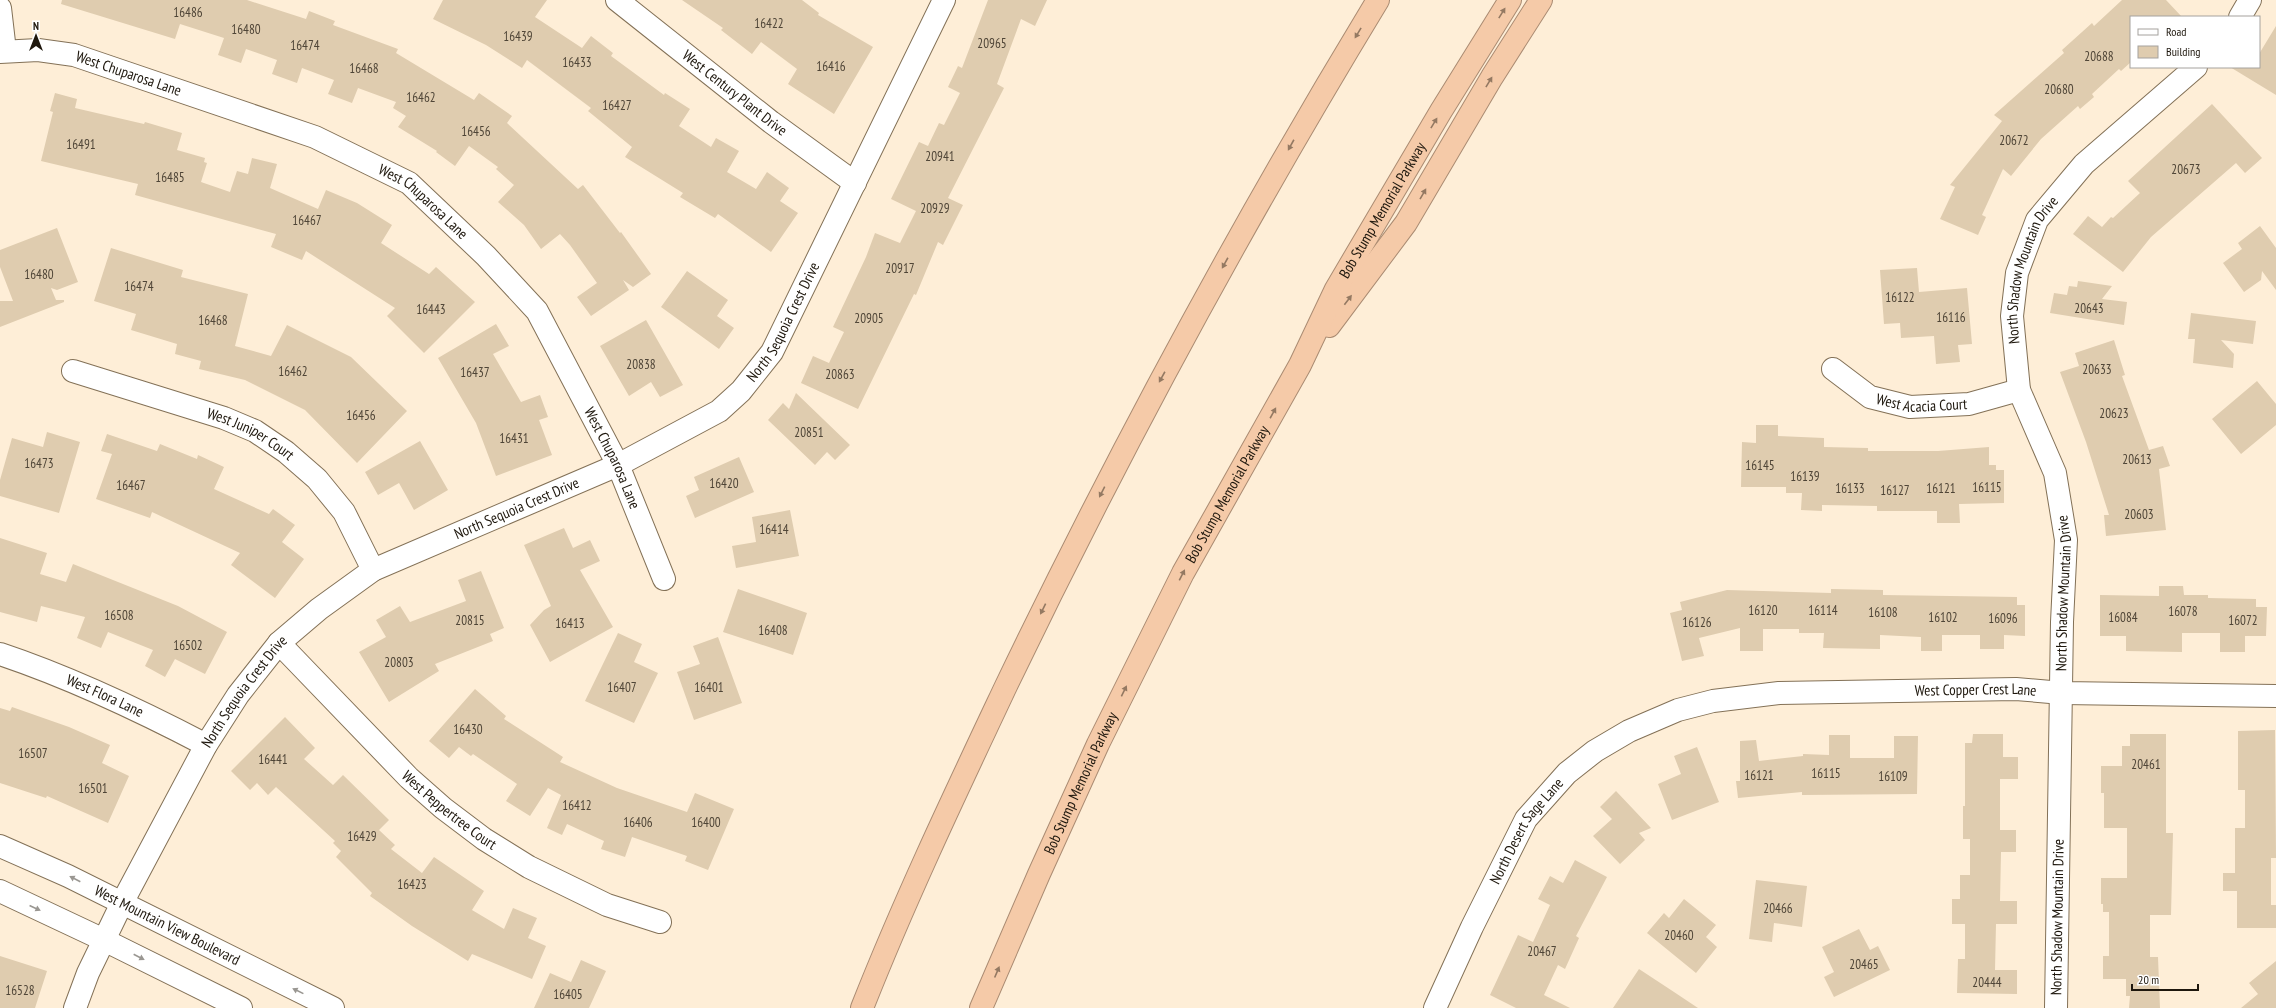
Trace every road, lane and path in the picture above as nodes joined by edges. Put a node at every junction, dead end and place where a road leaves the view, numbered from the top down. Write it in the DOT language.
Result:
graph roads {
  1 [pos="617,0"];
  2 [pos="944,0"];
  3 [pos="1378,0"];
  4 [pos="1510,0"];
  5 [pos="1541,0"];
  6 [pos="2250,0"];
  7 [pos="0,8"];
  8 [pos="2241,16"];
  9 [pos="2,51"];
  10 [pos="2195,68"];
  11 [pos="855,183"];
  12 [pos="1300,365"];
  13 [pos="1833,369"];
  14 [pos="73,371"];
  15 [pos="2018,390"];
  16 [pos="618,465"];
  17 [pos="373,570"];
  18 [pos="664,579"];
  19 [pos="279,642"];
  20 [pos="0,654"];
  21 [pos="2062,693"];
  22 [pos="2276,696"];
  23 [pos="1678,710"];
  24 [pos="206,745"];
  25 [pos="0,846"];
  26 [pos="0,892"];
  27 [pos="122,903"];
  28 [pos="660,922"];
  29 [pos="104,940"];
  30 [pos="75,1008"];
  31 [pos="241,1008"];
  32 [pos="332,1008"];
  33 [pos="862,1008"];
  34 [pos="981,1008"];
  35 [pos="1435,1008"];
  36 [pos="2056,1008"];
  1 -- 11 [label="street, West Century Plant Drive"];
  2 -- 11 [label="street, North Sequoia Crest Drive"];
  3 -- 33 [label="highway, one-way"];
  12 -- 4 [label="highway, Bob Stump Memorial Parkway, one-way"];
  12 -- 5 [label="highway, one-way"];
  6 -- 8 [label="street"];
  7 -- 9 [label="street"];
  9 -- 16 [label="street, West Chuparosa Lane"];
  10 -- 15 [label="street, North Shadow Mountain Drive"];
  11 -- 16 [label="street, North Sequoia Crest Drive"];
  34 -- 12 [label="highway, Bob Stump Memorial Parkway, one-way"];
  13 -- 15 [label="street, West Acacia Court"];
  14 -- 17 [label="street, West Juniper Court"];
  15 -- 21 [label="street, North Shadow Mountain Drive"];
  16 -- 17 [label="street, North Sequoia Crest Drive"];
  16 -- 18 [label="street, West Chuparosa Lane"];
  17 -- 19 [label="street, North Sequoia Crest Drive"];
  19 -- 24 [label="street, North Sequoia Crest Drive"];
  19 -- 28 [label="street, West Peppertree Court"];
  20 -- 24 [label="street, West Flora Lane"];
  21 -- 22 [label="street, West Copper Crest Lane"];
  21 -- 23 [label="street, West Copper Crest Lane"];
  21 -- 36 [label="street, North Shadow Mountain Drive"];
  23 -- 35 [label="street, North Desert Sage Lane"];
  24 -- 27 [label="street, North Sequoia Crest Drive"];
  27 -- 25 [label="street, West Mountain View Boulevard, one-way"];
  26 -- 29 [label="street, one-way"];
  27 -- 29 [label="street, North Sequoia Crest Drive"];
  32 -- 27 [label="street, West Mountain View Boulevard, one-way"];
  29 -- 30 [label="street, North Sequoia Crest Drive"];
  29 -- 31 [label="street, one-way"];
}
